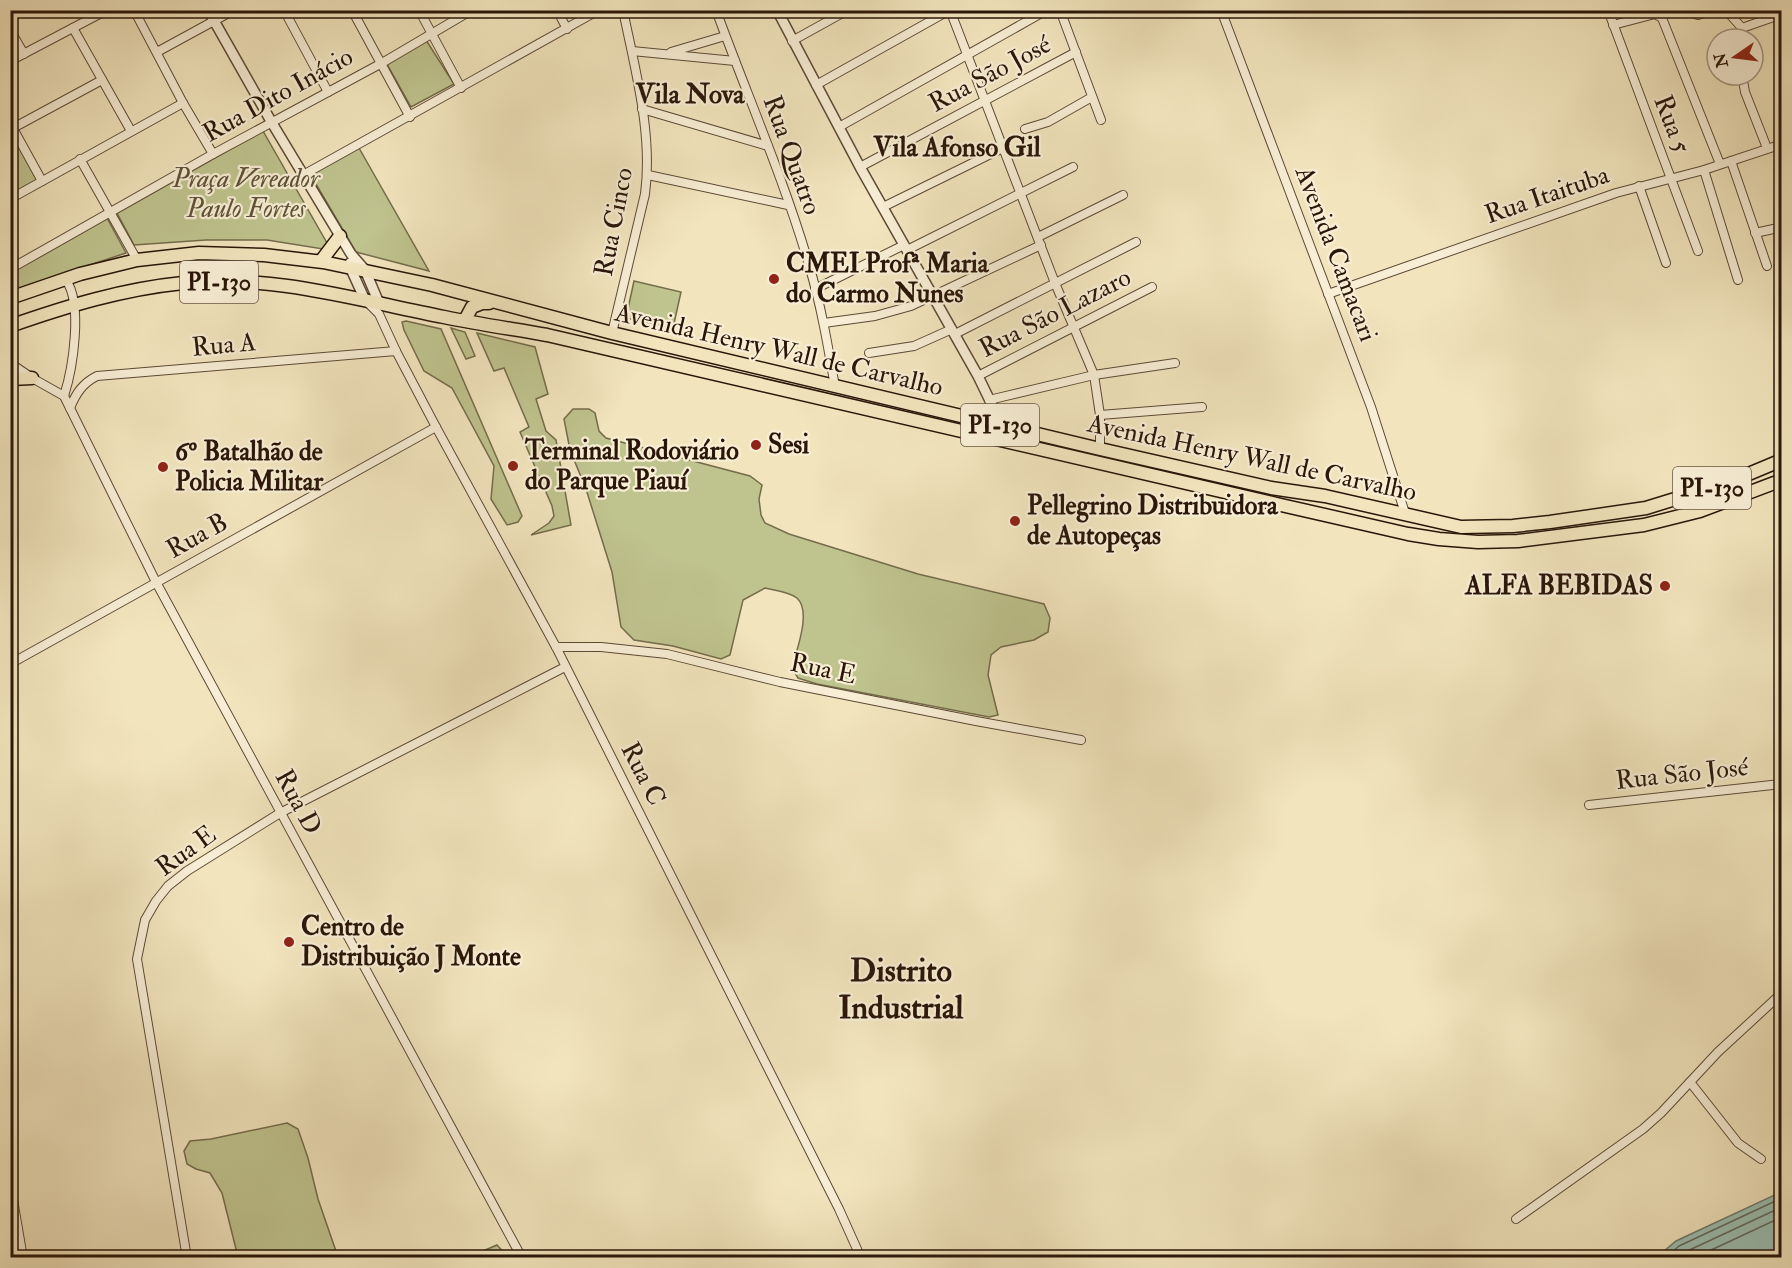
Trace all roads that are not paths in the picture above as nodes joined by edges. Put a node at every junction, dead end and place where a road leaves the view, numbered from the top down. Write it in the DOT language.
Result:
graph roads {
  1 [pos="107,10"];
  2 [pos="134,10"];
  3 [pos="208,10"];
  4 [pos="234,10"];
  5 [pos="284,10"];
  6 [pos="352,10"];
  7 [pos="418,10"];
  8 [pos="472,10"];
  9 [pos="557,10"];
  10 [pos="599,10"];
  11 [pos="623,10"];
  12 [pos="716,10"];
  13 [pos="777,10"];
  14 [pos="848,10"];
  15 [pos="1047,10"];
  16 [pos="1060,10"];
  17 [pos="1221,10"];
  18 [pos="1608,10"];
  19 [pos="1714,10"];
  20 [pos="1726,10"];
  21 [pos="950,11"];
  22 [pos="1683,11"];
  23 [pos="1780,17"];
  24 [pos="214,22"];
  25 [pos="1613,25"];
  26 [pos="1741,27"];
  27 [pos="1745,27"];
  28 [pos="73,28"];
  29 [pos="567,29"];
  30 [pos="10,30"];
  31 [pos="431,33"];
  32 [pos="725,36"];
  33 [pos="792,41"];
  34 [pos="632,51"];
  35 [pos="157,52"];
  36 [pos="1076,52"];
  37 [pos="24,54"];
  38 [pos="667,54"];
  39 [pos="967,57"];
  40 [pos="10,61"];
  41 [pos="735,61"];
  42 [pos="382,63"];
  43 [pos="102,80"];
  44 [pos="816,85"];
  45 [pos="1744,87"];
  46 [pos="461,88"];
  47 [pos="328,92"];
  48 [pos="1092,97"];
  49 [pos="984,101"];
  50 [pos="183,103"];
  51 [pos="642,109"];
  52 [pos="411,117"];
  53 [pos="1101,120"];
  54 [pos="272,123"];
  55 [pos="12,126"];
  56 [pos="839,127"];
  57 [pos="1025,129"];
  58 [pos="131,131"];
  59 [pos="1782,144"];
  60 [pos="768,146"];
  61 [pos="1003,148"];
  62 [pos="1767,148"];
  63 [pos="213,154"];
  64 [pos="80,159"];
  65 [pos="1731,161"];
  66 [pos="1720,164"];
  67 [pos="860,167"];
  68 [pos="1073,167"];
  69 [pos="1704,170"];
  70 [pos="303,175"];
  71 [pos="648,176"];
  72 [pos="1670,178"];
  73 [pos="42,181"];
  74 [pos="1639,186"];
  75 [pos="1021,193"];
  76 [pos="1124,195"];
  77 [pos="10,199"];
  78 [pos="788,205"];
  79 [pos="883,207"];
  80 [pos="110,213"];
  81 [pos="1782,231"];
  82 [pos="1755,233"];
  83 [pos="340,236"];
  84 [pos="1040,241"];
  85 [pos="1136,242"];
  86 [pos="906,247"];
  87 [pos="1698,251"];
  88 [pos="137,260"];
  89 [pos="321,261"];
  90 [pos="350,261"];
  91 [pos="1666,263"];
  92 [pos="1767,266"];
  93 [pos="10,269"];
  94 [pos="365,270"];
  95 [pos="66,280"];
  96 [pos="1738,280"];
  97 [pos="1055,283"];
  98 [pos="1152,287"];
  99 [pos="815,289"];
  100 [pos="1328,294"];
  101 [pos="933,296"];
  102 [pos="10,298"];
  103 [pos="365,300"];
  104 [pos="73,304"];
  105 [pos="511,306"];
  106 [pos="379,308"];
  107 [pos="465,320"];
  108 [pos="824,323"];
  109 [pos="10,326"];
  110 [pos="1074,327"];
  111 [pos="953,332"];
  112 [pos="612,333"];
  113 [pos="396,351"];
  114 [pos="869,354"];
  115 [pos="10,363"];
  116 [pos="1175,363"];
  117 [pos="1094,375"];
  118 [pos="978,376"];
  119 [pos="32,378"];
  120 [pos="800,378"];
  121 [pos="10,380"];
  122 [pos="835,387"];
  123 [pos="797,393"];
  124 [pos="64,396"];
  125 [pos="989,400"];
  126 [pos="1202,407"];
  127 [pos="70,408"];
  128 [pos="1101,415"];
  129 [pos="995,424"];
  130 [pos="436,427"];
  131 [pos="987,438"];
  132 [pos="1080,444"];
  133 [pos="1100,449"];
  134 [pos="1074,457"];
  135 [pos="1782,460"];
  136 [pos="1782,480"];
  137 [pos="1331,497"];
  138 [pos="1409,514"];
  139 [pos="1611,514"];
  140 [pos="1328,515"];
  141 [pos="1614,530"];
  142 [pos="1408,534"];
  143 [pos="156,582"];
  144 [pos="556,647"];
  145 [pos="10,664"];
  146 [pos="565,667"];
  147 [pos="1081,740"];
  148 [pos="1781,785"];
  149 [pos="1589,805"];
  150 [pos="280,813"];
  151 [pos="1782,993"];
  152 [pos="1690,1082"];
  153 [pos="1761,1159"];
  154 [pos="10,1182"];
  155 [pos="1516,1219"];
  156 [pos="14,1222"];
  157 [pos="23,1257"];
  158 [pos="186,1257"];
  159 [pos="522,1257"];
  160 [pos="861,1257"];
  1 -- 28 [label="street"];
  2 -- 35 [label="street"];
  3 -- 24 [label="street"];
  4 -- 24 [label="street"];
  5 -- 47 [label="street"];
  6 -- 42 [label="street"];
  7 -- 31 [label="street"];
  8 -- 31 [label="street, Rua Dito Inácio"];
  9 -- 29 [label="street"];
  10 -- 29 [label="street"];
  11 -- 34 [label="street, Rua Cinco"];
  12 -- 32 [label="street, Rua Quatro"];
  13 -- 33 [label="street"];
  14 -- 33 [label="street"];
  15 -- 39 [label="street"];
  16 -- 36 [label="street"];
  17 -- 100 [label="street, Avenida Camacari"];
  18 -- 25 [label="street, Rua 5"];
  19 -- 22 [label="street"];
  20 -- 26 [label="street"];
  21 -- 39 [label="street"];
  21 -- 44 [label="street"];
  23 -- 27 [label="street"];
  24 -- 35 [label="street"];
  24 -- 54 [label="street"];
  25 -- 66 [label="street"];
  25 -- 72 [label="street, Rua 5"];
  28 -- 37 [label="street"];
  28 -- 43 [label="street"];
  29 -- 46 [label="street"];
  30 -- 37 [label="street"];
  31 -- 42 [label="street, Rua Dito Inácio"];
  31 -- 46 [label="street"];
  32 -- 38 [label="street"];
  32 -- 41 [label="street, Rua Quatro"];
  33 -- 44 [label="street"];
  34 -- 38 [label="street"];
  34 -- 51 [label="street, Rua Cinco"];
  35 -- 50 [label="street"];
  36 -- 48 [label="street"];
  36 -- 49 [label="street, Rua São José"];
  37 -- 40 [label="street"];
  38 -- 41 [label="street"];
  39 -- 49 [label="street"];
  39 -- 56 [label="street"];
  41 -- 60 [label="street, Rua Quatro"];
  42 -- 47 [label="street, Rua Dito Inácio"];
  42 -- 52 [label="street"];
  43 -- 55 [label="street"];
  43 -- 58 [label="street"];
  44 -- 56 [label="street"];
  45 -- 62 [label="street"];
  46 -- 52 [label="street"];
  47 -- 54 [label="street, Rua Dito Inácio"];
  48 -- 53 [label="street"];
  48 -- 57 [label="street"];
  49 -- 61 [label="street"];
  49 -- 67 [label="street, Rua São José"];
  50 -- 58 [label="street"];
  50 -- 63 [label="street"];
  51 -- 60 [label="street"];
  51 -- 71 [label="street, Rua Cinco"];
  52 -- 70 [label="street"];
  54 -- 63 [label="street, Rua Dito Inácio"];
  54 -- 70 [label="street"];
  55 -- 73 [label="street"];
  56 -- 67 [label="street"];
  58 -- 64 [label="street"];
  59 -- 62 [label="street, Rua Itaituba"];
  60 -- 78 [label="street, Rua Quatro"];
  61 -- 75 [label="street"];
  61 -- 79 [label="street"];
  62 -- 65 [label="street, Rua Itaituba"];
  63 -- 80 [label="street, Rua Dito Inácio"];
  64 -- 73 [label="street"];
  64 -- 80 [label="street"];
  65 -- 66 [label="street, Rua Itaituba"];
  65 -- 82 [label="street"];
  66 -- 69 [label="street, Rua Itaituba"];
  67 -- 79 [label="street"];
  68 -- 75 [label="street"];
  69 -- 72 [label="street, Rua Itaituba"];
  69 -- 96 [label="street"];
  70 -- 83 [label="street"];
  71 -- 78 [label="street"];
  71 -- 112 [label="street, Rua Cinco"];
  72 -- 74 [label="street, Rua Itaituba"];
  72 -- 87 [label="street, Rua 5"];
  73 -- 77 [label="street"];
  74 -- 91 [label="street"];
  74 -- 100 [label="street, Rua Itaituba"];
  75 -- 84 [label="street"];
  75 -- 86 [label="street"];
  76 -- 84 [label="street"];
  78 -- 99 [label="street, Rua Quatro"];
  79 -- 86 [label="street"];
  80 -- 88 [label="street"];
  80 -- 93 [label="street, Rua Dito Inácio"];
  81 -- 82 [label="street"];
  82 -- 92 [label="street"];
  83 -- 89 [label="main road"];
  83 -- 90 [label="street"];
  84 -- 97 [label="street"];
  84 -- 101 [label="street"];
  85 -- 97 [label="street"];
  86 -- 99 [label="street"];
  86 -- 101 [label="street"];
  88 -- 89 [label="main road, Avenida Henry Wall de Carvalho / PI-130"];
  88 -- 95 [label="main road, Avenida Henry Wall de Carvalho / PI-130"];
  89 -- 90 [label="main road, Avenida Henry Wall de Carvalho / PI-130"];
  90 -- 94 [label="main road, Avenida Henry Wall de Carvalho / PI-130"];
  90 -- 103 [label="street"];
  94 -- 105 [label="main road, Avenida Henry Wall de Carvalho / PI-130"];
  94 -- 106 [label="street"];
  95 -- 102 [label="main road, Avenida Henry Wall de Carvalho / PI-130"];
  95 -- 104 [label="street"];
  97 -- 110 [label="street"];
  97 -- 111 [label="street"];
  98 -- 110 [label="street, Rua São Lazaro"];
  99 -- 108 [label="street, Rua Quatro"];
  100 -- 138 [label="street, Avenida Camacari"];
  101 -- 108 [label="street"];
  101 -- 111 [label="street"];
  103 -- 104 [label="main road, Avenida Henry Wall de Carvalho / PI-130"];
  103 -- 106 [label="main road, Avenida Henry Wall de Carvalho / PI-130"];
  104 -- 109 [label="main road, Avenida Henry Wall de Carvalho / PI-130"];
  104 -- 124 [label="street"];
  105 -- 107 [label="main road"];
  105 -- 112 [label="main road, Avenida Henry Wall de Carvalho / PI-130"];
  106 -- 107 [label="main road, Avenida Henry Wall de Carvalho / PI-130"];
  106 -- 113 [label="street, Rua C"];
  107 -- 123 [label="main road, Avenida Henry Wall de Carvalho / PI-130"];
  108 -- 122 [label="street, Rua Quatro"];
  110 -- 117 [label="street"];
  110 -- 118 [label="street, Rua São Lazaro"];
  111 -- 114 [label="street"];
  111 -- 118 [label="street"];
  112 -- 120 [label="main road, Avenida Henry Wall de Carvalho / PI-130"];
  113 -- 127 [label="street, Rua A"];
  113 -- 130 [label="street, Rua C"];
  115 -- 119 [label="street"];
  116 -- 117 [label="street"];
  117 -- 125 [label="street"];
  117 -- 128 [label="street"];
  118 -- 125 [label="street"];
  119 -- 121 [label="main road"];
  119 -- 124 [label="street"];
  120 -- 122 [label="main road, Avenida Henry Wall de Carvalho / PI-130"];
  120 -- 123 [label="main road"];
  122 -- 129 [label="main road, Avenida Henry Wall de Carvalho / PI-130"];
  123 -- 131 [label="main road, Avenida Henry Wall de Carvalho / PI-130"];
  124 -- 127 [label="street, Rua D"];
  125 -- 129 [label="street"];
  126 -- 128 [label="street"];
  127 -- 143 [label="street, Rua D"];
  128 -- 133 [label="street"];
  129 -- 131 [label="main road"];
  129 -- 132 [label="main road, Avenida Henry Wall de Carvalho / PI-130"];
  130 -- 143 [label="street, Rua B"];
  130 -- 144 [label="street, Rua C"];
  131 -- 134 [label="main road, Avenida Henry Wall de Carvalho / PI-130"];
  132 -- 133 [label="main road, Avenida Henry Wall de Carvalho / PI-130"];
  132 -- 134 [label="main road"];
  133 -- 137 [label="main road, Avenida Henry Wall de Carvalho / PI-130"];
  134 -- 140 [label="main road, Avenida Henry Wall de Carvalho / PI-130"];
  135 -- 139 [label="main road, Avenida Henry Wall de Carvalho / PI-130"];
  136 -- 141 [label="main road, Avenida Henry Wall de Carvalho / PI-130"];
  137 -- 138 [label="main road, Avenida Henry Wall de Carvalho / PI-130"];
  137 -- 140 [label="main road"];
  138 -- 139 [label="main road, Avenida Henry Wall de Carvalho / PI-130"];
  138 -- 142 [label="main road"];
  139 -- 141 [label="main road"];
  140 -- 142 [label="main road, Avenida Henry Wall de Carvalho / PI-130"];
  141 -- 142 [label="main road, Avenida Henry Wall de Carvalho / PI-130"];
  143 -- 145 [label="street, Rua B"];
  143 -- 150 [label="street, Rua D"];
  144 -- 146 [label="street, Rua C"];
  144 -- 147 [label="street, Rua E"];
  146 -- 150 [label="street, Rua E"];
  146 -- 160 [label="street, Rua C"];
  148 -- 149 [label="street, Rua São José"];
  150 -- 158 [label="street, Rua E"];
  150 -- 159 [label="street, Rua D"];
  151 -- 152 [label="street"];
  152 -- 153 [label="street"];
  152 -- 155 [label="street"];
  154 -- 156 [label="street"];
  156 -- 157 [label="street"];
}
